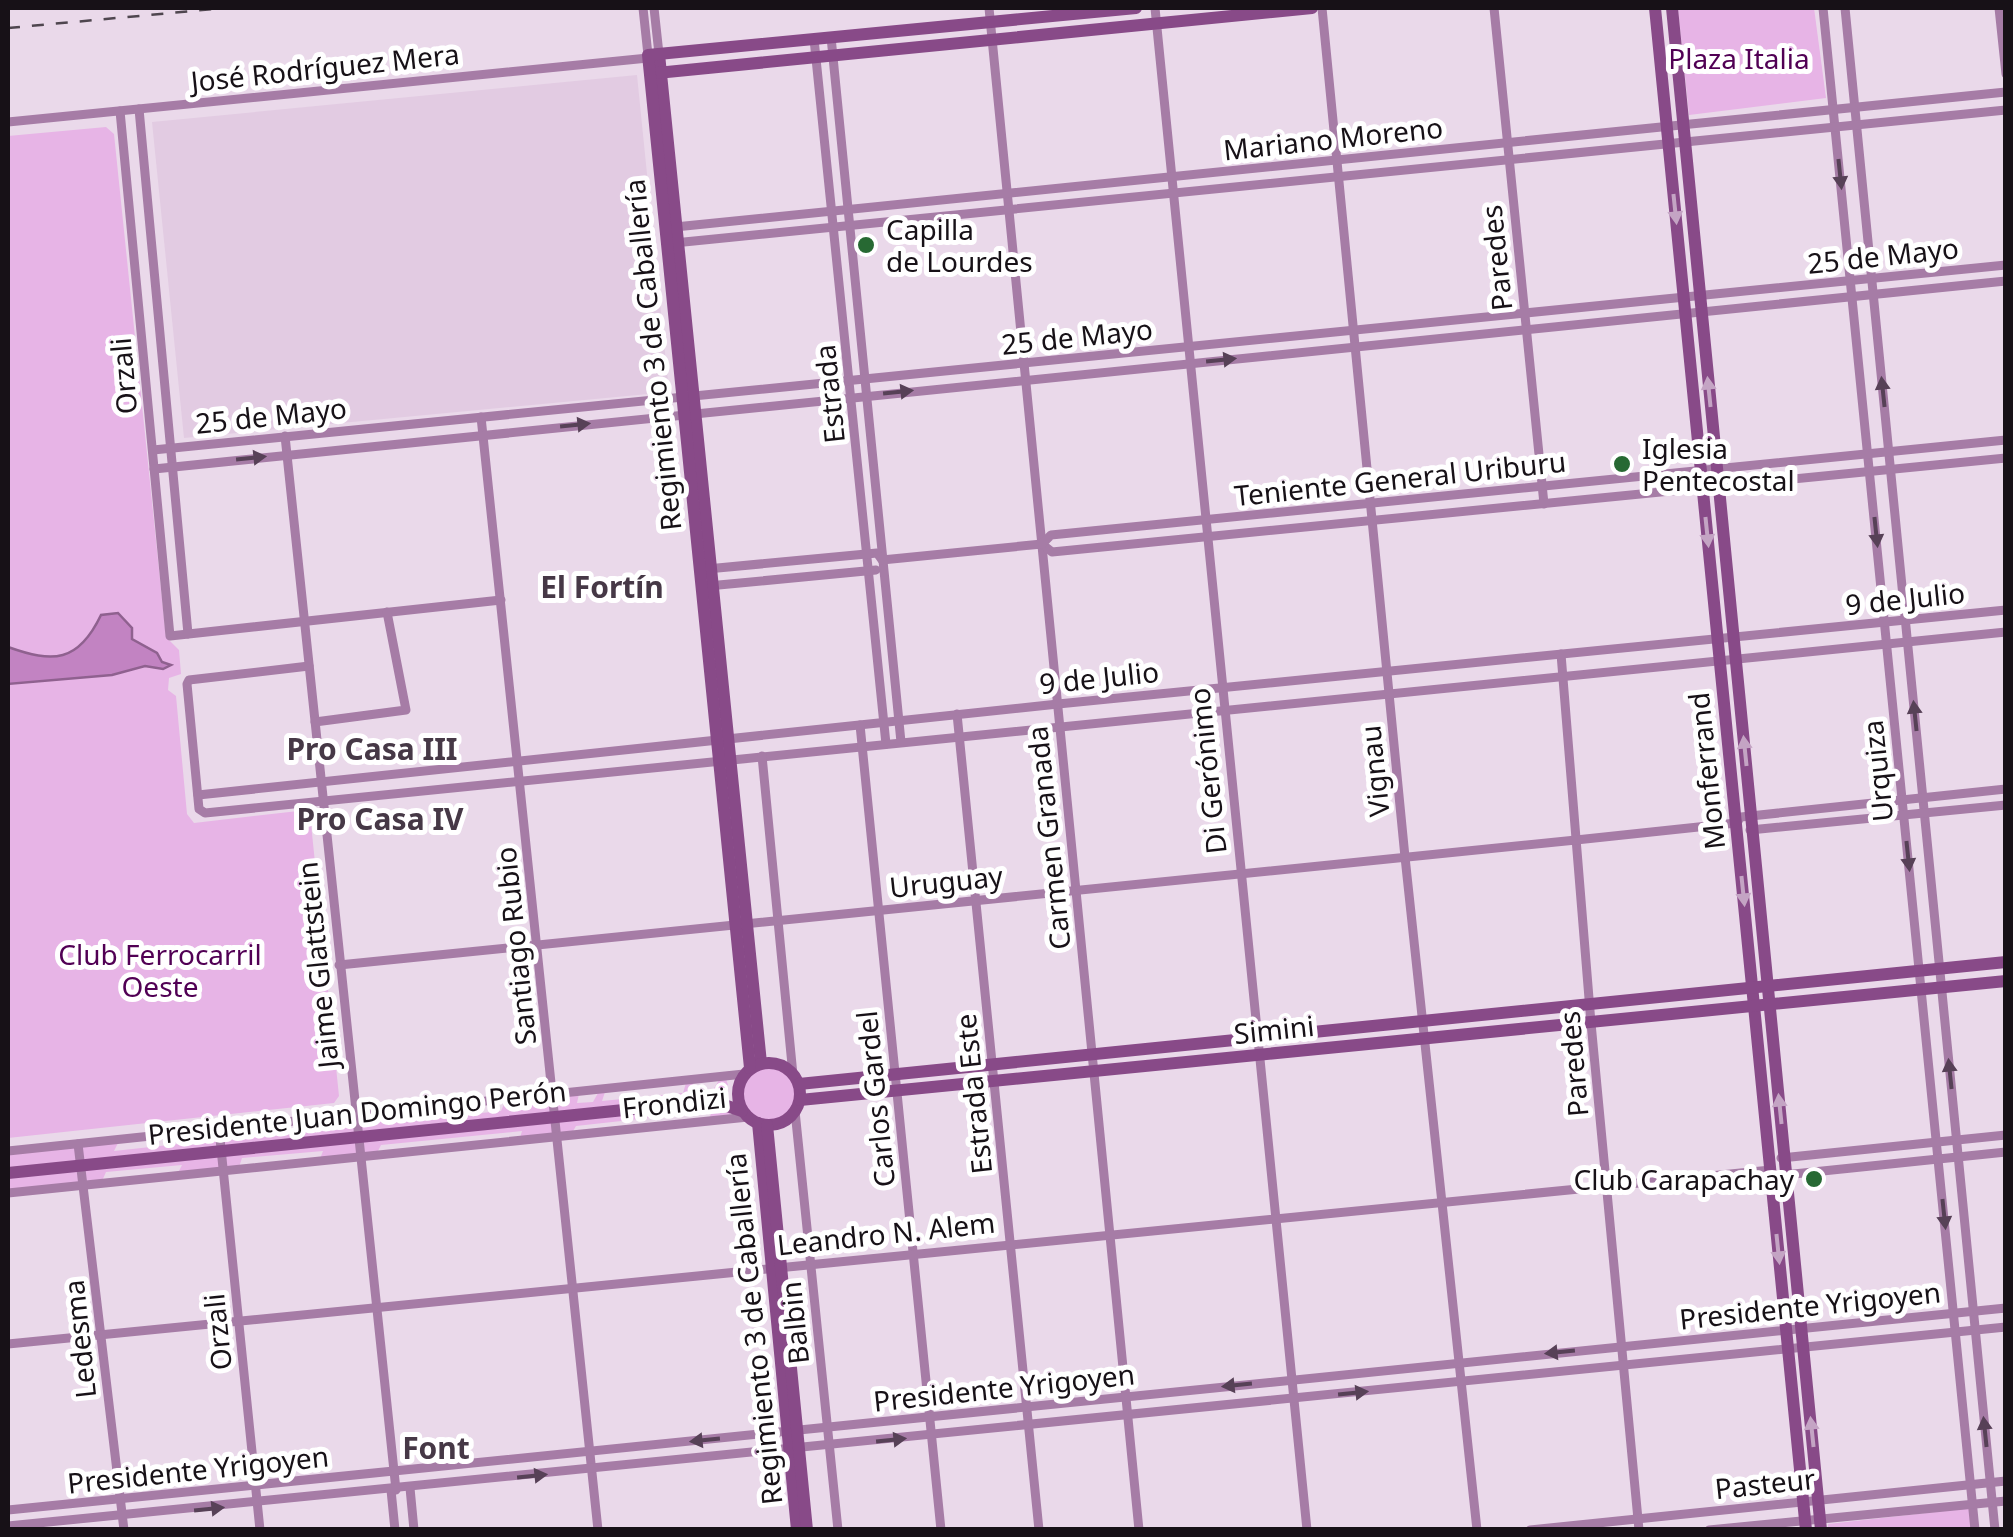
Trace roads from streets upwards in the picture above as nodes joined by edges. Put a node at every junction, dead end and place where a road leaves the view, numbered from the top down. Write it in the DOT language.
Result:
graph roads {
  1 [pos="643,8"];
  2 [pos="654,8"];
  3 [pos="1136,8"];
  4 [pos="1155,8"];
  5 [pos="1312,8"];
  6 [pos="1322,8"];
  7 [pos="1494,8"];
  8 [pos="1655,8"];
  9 [pos="1672,8"];
  10 [pos="1824,8"];
  11 [pos="1845,8"];
  12 [pos="1999,8"];
  13 [pos="990,15"];
  14 [pos="1157,23"];
  15 [pos="831,38"];
  16 [pos="814,39"];
  17 [pos="992,39"];
  18 [pos="833,55"];
  19 [pos="651,56"];
  20 [pos="816,57"];
  21 [pos="655,73"];
  22 [pos="2006,74"];
  23 [pos="2006,92"];
  24 [pos="1855,107"];
  25 [pos="139,108"];
  26 [pos="1834,110"];
  27 [pos="2006,110"];
  28 [pos="120,111"];
  29 [pos="8,122"];
  30 [pos="1683,125"];
  31 [pos="1856,125"];
  32 [pos="1667,126"];
  33 [pos="1836,127"];
  34 [pos="1685,142"];
  35 [pos="1507,143"];
  36 [pos="1668,144"];
  37 [pos="1337,160"];
  38 [pos="1509,160"];
  39 [pos="1339,176"];
  40 [pos="1172,177"];
  41 [pos="1007,193"];
  42 [pos="1173,193"];
  43 [pos="848,210"];
  44 [pos="1009,210"];
  45 [pos="832,211"];
  46 [pos="850,226"];
  47 [pos="834,227"];
  48 [pos="670,228"];
  49 [pos="672,244"];
  50 [pos="2006,265"];
  51 [pos="1872,278"];
  52 [pos="1851,280"];
  53 [pos="2006,281"];
  54 [pos="1873,294"];
  55 [pos="1700,296"];
  56 [pos="1852,296"];
  57 [pos="1684,297"];
  58 [pos="1702,311"];
  59 [pos="1524,313"];
  60 [pos="1686,313"];
  61 [pos="1526,329"];
  62 [pos="1354,330"];
  63 [pos="1355,346"];
  64 [pos="1188,347"];
  65 [pos="1190,363"];
  66 [pos="1024,364"];
  67 [pos="864,380"];
  68 [pos="1026,380"];
  69 [pos="850,381"];
  70 [pos="866,396"];
  71 [pos="852,397"];
  72 [pos="687,398"];
  73 [pos="688,413"];
  74 [pos="481,418"];
  75 [pos="482,434"];
  76 [pos="285,436"];
  77 [pos="2006,440"];
  78 [pos="171,448"];
  79 [pos="152,450"];
  80 [pos="1889,452"];
  81 [pos="287,454"];
  82 [pos="1868,454"];
  83 [pos="2006,458"];
  84 [pos="172,466"];
  85 [pos="154,469"];
  86 [pos="1717,469"];
  87 [pos="1890,469"];
  88 [pos="1701,470"];
  89 [pos="1870,471"];
  90 [pos="1542,486"];
  91 [pos="1718,486"];
  92 [pos="1703,488"];
  93 [pos="1371,503"];
  94 [pos="1544,504"];
  95 [pos="1205,520"];
  96 [pos="1372,521"];
  97 [pos="1207,537"];
  98 [pos="1042,544"];
  99 [pos="868,553"];
  100 [pos="882,560"];
  101 [pos="705,570"];
  102 [pos="870,570"];
  103 [pos="706,586"];
  104 [pos="501,600"];
  105 [pos="2006,610"];
  106 [pos="387,612"];
  107 [pos="1905,620"];
  108 [pos="304,621"];
  109 [pos="1885,622"];
  110 [pos="2006,632"];
  111 [pos="188,634"];
  112 [pos="1734,637"];
  113 [pos="1718,639"];
  114 [pos="1907,642"];
  115 [pos="1887,644"];
  116 [pos="1562,654"];
  117 [pos="1736,659"];
  118 [pos="1720,660"];
  119 [pos="309,666"];
  120 [pos="1387,672"];
  121 [pos="1563,676"];
  122 [pos="1221,688"];
  123 [pos="1389,693"];
  124 [pos="1058,704"];
  125 [pos="1224,710"];
  126 [pos="957,714"];
  127 [pos="898,721"];
  128 [pos="314,722"];
  129 [pos="884,722"];
  130 [pos="860,725"];
  131 [pos="1060,726"];
  132 [pos="960,736"];
  133 [pos="722,739"];
  134 [pos="901,742"];
  135 [pos="886,744"];
  136 [pos="862,746"];
  137 [pos="762,756"];
  138 [pos="724,760"];
  139 [pos="518,761"];
  140 [pos="520,781"];
  141 [pos="320,782"];
  142 [pos="2006,790"];
  143 [pos="198,796"];
  144 [pos="1923,798"];
  145 [pos="1902,800"];
  146 [pos="323,802"];
  147 [pos="2006,804"];
  148 [pos="1924,813"];
  149 [pos="1904,815"];
  150 [pos="1736,823"];
  151 [pos="1752,823"];
  152 [pos="1576,840"];
  153 [pos="1406,858"];
  154 [pos="1240,875"];
  155 [pos="1076,891"];
  156 [pos="976,901"];
  157 [pos="879,911"];
  158 [pos="779,921"];
  159 [pos="741,924"];
  160 [pos="537,945"];
  161 [pos="2006,962"];
  162 [pos="340,964"];
  163 [pos="1940,968"];
  164 [pos="1920,970"];
  165 [pos="2006,981"];
  166 [pos="1768,986"];
  167 [pos="1752,987"];
  168 [pos="1941,987"];
  169 [pos="1921,989"];
  170 [pos="1590,1004"];
  171 [pos="1770,1005"];
  172 [pos="1754,1006"];
  173 [pos="1423,1021"];
  174 [pos="1591,1022"];
  175 [pos="1256,1038"];
  176 [pos="1425,1039"];
  177 [pos="1092,1054"];
  178 [pos="1258,1055"];
  179 [pos="992,1064"];
  180 [pos="750,1071"];
  181 [pos="1094,1072"];
  182 [pos="895,1074"];
  183 [pos="796,1079"];
  184 [pos="994,1081"];
  185 [pos="897,1091"];
  186 [pos="553,1094"];
  187 [pos="712,1101"];
  188 [pos="797,1106"];
  189 [pos="355,1115"];
  190 [pos="555,1117"];
  191 [pos="754,1119"];
  192 [pos="218,1129"];
  193 [pos="2006,1135"];
  194 [pos="557,1136"];
  195 [pos="357,1137"];
  196 [pos="1956,1140"];
  197 [pos="1937,1142"];
  198 [pos="78,1144"];
  199 [pos="8,1151"];
  200 [pos="221,1151"];
  201 [pos="2006,1152"];
  202 [pos="1958,1156"];
  203 [pos="359,1157"];
  204 [pos="1785,1158"];
  205 [pos="1938,1159"];
  206 [pos="82,1165"];
  207 [pos="1770,1169"];
  208 [pos="223,1171"];
  209 [pos="8,1173"];
  210 [pos="1786,1174"];
  211 [pos="85,1185"];
  212 [pos="1607,1185"];
  213 [pos="8,1193"];
  214 [pos="1442,1201"];
  215 [pos="1274,1218"];
  216 [pos="1110,1234"];
  217 [pos="1010,1244"];
  218 [pos="913,1253"];
  219 [pos="811,1263"];
  220 [pos="776,1266"];
  221 [pos="573,1288"];
  222 [pos="374,1308"];
  223 [pos="2006,1308"];
  224 [pos="1973,1311"];
  225 [pos="1954,1313"];
  226 [pos="238,1322"];
  227 [pos="2006,1327"];
  228 [pos="1801,1328"];
  229 [pos="1786,1330"];
  230 [pos="1975,1330"];
  231 [pos="1956,1332"];
  232 [pos="101,1337"];
  233 [pos="8,1344"];
  234 [pos="1622,1346"];
  235 [pos="1803,1348"];
  236 [pos="1788,1349"];
  237 [pos="1459,1363"];
  238 [pos="1624,1366"];
  239 [pos="1291,1380"];
  240 [pos="1461,1382"];
  241 [pos="1126,1397"];
  242 [pos="1293,1399"];
  243 [pos="1027,1407"];
  244 [pos="1128,1416"];
  245 [pos="930,1417"];
  246 [pos="1029,1426"];
  247 [pos="828,1428"];
  248 [pos="792,1431"];
  249 [pos="931,1436"];
  250 [pos="829,1446"];
  251 [pos="794,1450"];
  252 [pos="590,1452"];
  253 [pos="592,1470"];
  254 [pos="392,1472"];
  255 [pos="2006,1481"];
  256 [pos="1990,1483"];
  257 [pos="1971,1484"];
  258 [pos="256,1486"];
  259 [pos="410,1488"];
  260 [pos="393,1490"];
  261 [pos="118,1500"];
  262 [pos="1818,1500"];
  263 [pos="2006,1500"];
  264 [pos="1803,1502"];
  265 [pos="1992,1502"];
  266 [pos="258,1504"];
  267 [pos="1973,1504"];
  268 [pos="8,1510"];
  269 [pos="123,1516"];
  270 [pos="1639,1524"];
  271 [pos="1821,1524"];
  272 [pos="1805,1525"];
  273 [pos="8,1526"];
  274 [pos="124,1530"];
  275 [pos="260,1530"];
  276 [pos="395,1530"];
  277 [pos="414,1530"];
  278 [pos="598,1530"];
  279 [pos="797,1530"];
  280 [pos="808,1530"];
  281 [pos="838,1530"];
  282 [pos="940,1530"];
  283 [pos="1040,1530"];
  284 [pos="1139,1530"];
  285 [pos="1307,1530"];
  286 [pos="1476,1530"];
  287 [pos="1530,1530"];
  288 [pos="1709,1530"];
  289 [pos="1975,1530"];
  290 [pos="1994,1530"];
  1 -- 19 [label="street"];
  2 -- 19 [label="street"];
  3 -- 13 [label="street"];
  4 -- 14 [label="street, Di Gerónimo"];
  5 -- 14 [label="street"];
  6 -- 37 [label="street, Vignau"];
  7 -- 35 [label="street, Paredes"];
  8 -- 32 [label="street, Monferrand"];
  9 -- 30 [label="street, Monferrand"];
  10 -- 26 [label="street, Urquiza"];
  11 -- 24 [label="street, Urquiza"];
  12 -- 22 [label="street"];
  13 -- 15 [label="street"];
  13 -- 17 [label="street, Carmen Granada"];
  14 -- 17 [label="street"];
  14 -- 40 [label="street, Di Gerónimo"];
  15 -- 16 [label="street"];
  15 -- 18 [label="street, Estrada"];
  16 -- 19 [label="street"];
  16 -- 20 [label="street, Estrada"];
  17 -- 18 [label="street"];
  17 -- 41 [label="street, Carmen Granada"];
  18 -- 20 [label="street"];
  18 -- 43 [label="street, Estrada"];
  19 -- 21 [label="street, Regimiento 3 de Caballería"];
  19 -- 25 [label="street, José Rodríguez Mera"];
  20 -- 21 [label="street"];
  20 -- 45 [label="street, Estrada"];
  21 -- 48 [label="street, Regimiento 3 de Caballería"];
  23 -- 24 [label="street, Mariano Moreno"];
  24 -- 26 [label="street, Mariano Moreno"];
  24 -- 31 [label="street, Urquiza"];
  25 -- 28 [label="street, José Rodríguez Mera"];
  25 -- 78 [label="street, Orzali"];
  26 -- 30 [label="street, Mariano Moreno"];
  26 -- 33 [label="street, Urquiza"];
  27 -- 31 [label="street, Mariano Moreno"];
  28 -- 29 [label="street, José Rodríguez Mera"];
  28 -- 79 [label="street, Orzali"];
  30 -- 32 [label="street, Mariano Moreno"];
  30 -- 34 [label="street, Monferrand"];
  31 -- 33 [label="street, Mariano Moreno"];
  31 -- 51 [label="street, Urquiza"];
  32 -- 35 [label="street, Mariano Moreno"];
  32 -- 36 [label="street, Monferrand"];
  33 -- 34 [label="street, Mariano Moreno"];
  33 -- 52 [label="street, Urquiza, one-way"];
  34 -- 36 [label="street, Mariano Moreno"];
  34 -- 55 [label="street, Monferrand"];
  35 -- 37 [label="street, Mariano Moreno"];
  35 -- 38 [label="street, Paredes"];
  36 -- 38 [label="street, Mariano Moreno"];
  36 -- 57 [label="street, Monferrand, one-way"];
  37 -- 39 [label="street, Vignau"];
  37 -- 40 [label="street, Mariano Moreno"];
  38 -- 39 [label="street, Mariano Moreno"];
  38 -- 59 [label="street, Paredes"];
  39 -- 42 [label="street, Mariano Moreno"];
  39 -- 62 [label="street, Vignau"];
  40 -- 41 [label="street, Mariano Moreno"];
  40 -- 42 [label="street, Di Gerónimo"];
  41 -- 43 [label="street, Mariano Moreno"];
  41 -- 44 [label="street, Carmen Granada"];
  42 -- 44 [label="street, Mariano Moreno"];
  42 -- 64 [label="street, Di Gerónimo"];
  43 -- 45 [label="street, Mariano Moreno"];
  43 -- 46 [label="street, Estrada"];
  44 -- 46 [label="street, Mariano Moreno"];
  44 -- 66 [label="street, Carmen Granada"];
  45 -- 47 [label="street, Estrada"];
  45 -- 48 [label="street, Mariano Moreno"];
  46 -- 47 [label="street, Mariano Moreno"];
  46 -- 67 [label="street, Estrada"];
  47 -- 49 [label="street, Mariano Moreno"];
  47 -- 69 [label="street, Estrada"];
  48 -- 49 [label="street, Regimiento 3 de Caballería"];
  49 -- 72 [label="street, Regimiento 3 de Caballería"];
  50 -- 51 [label="street, 25 de Mayo"];
  51 -- 52 [label="street, 25 de Mayo"];
  51 -- 54 [label="street, Urquiza"];
  52 -- 55 [label="street, 25 de Mayo"];
  52 -- 56 [label="street, Urquiza"];
  53 -- 54 [label="street, 25 de Mayo"];
  54 -- 56 [label="street, 25 de Mayo"];
  80 -- 54 [label="street, Urquiza, one-way"];
  55 -- 57 [label="street, 25 de Mayo"];
  55 -- 58 [label="street, Monferrand"];
  56 -- 58 [label="street, 25 de Mayo"];
  56 -- 82 [label="street, Urquiza"];
  57 -- 59 [label="street, 25 de Mayo"];
  57 -- 60 [label="street, Monferrand"];
  58 -- 60 [label="street, 25 de Mayo"];
  86 -- 58 [label="street, Monferrand, one-way"];
  59 -- 61 [label="street, Paredes"];
  59 -- 62 [label="street, 25 de Mayo"];
  60 -- 61 [label="street, 25 de Mayo"];
  60 -- 88 [label="street, Monferrand"];
  61 -- 63 [label="street, 25 de Mayo"];
  61 -- 90 [label="street, Paredes"];
  62 -- 63 [label="street, Vignau"];
  62 -- 64 [label="street, 25 de Mayo"];
  65 -- 63 [label="street, 25 de Mayo, one-way"];
  63 -- 93 [label="street, Vignau"];
  64 -- 65 [label="street, Di Gerónimo"];
  64 -- 66 [label="street, 25 de Mayo"];
  65 -- 68 [label="street, 25 de Mayo"];
  65 -- 95 [label="street, Di Gerónimo"];
  66 -- 67 [label="street, 25 de Mayo"];
  66 -- 68 [label="street, Carmen Granada"];
  67 -- 69 [label="street, 25 de Mayo"];
  67 -- 70 [label="street, Estrada"];
  70 -- 68 [label="street, 25 de Mayo, one-way"];
  68 -- 98 [label="street, Carmen Granada"];
  69 -- 71 [label="street, Estrada"];
  69 -- 72 [label="street, 25 de Mayo"];
  70 -- 71 [label="street, 25 de Mayo"];
  70 -- 100 [label="street, Estrada"];
  71 -- 73 [label="street, 25 de Mayo"];
  71 -- 99 [label="street, Estrada"];
  72 -- 73 [label="street, Regimiento 3 de Caballería"];
  72 -- 74 [label="street, 25 de Mayo"];
  75 -- 73 [label="street, 25 de Mayo, one-way"];
  73 -- 101 [label="street, Regimiento 3 de Caballería"];
  74 -- 75 [label="street, Santiago Rubio"];
  74 -- 76 [label="street, 25 de Mayo"];
  75 -- 81 [label="street, 25 de Mayo"];
  75 -- 104 [label="street, Santiago Rubio"];
  76 -- 78 [label="street, 25 de Mayo"];
  76 -- 81 [label="street, Jaime Glattstein"];
  77 -- 80 [label="street, Teniente General Uriburu"];
  78 -- 79 [label="street, 25 de Mayo"];
  78 -- 84 [label="street, Orzali"];
  79 -- 85 [label="street, Orzali"];
  80 -- 82 [label="street, Teniente General Uriburu"];
  80 -- 87 [label="street, Urquiza"];
  84 -- 81 [label="street, 25 de Mayo, one-way"];
  81 -- 108 [label="street, Jaime Glattstein"];
  82 -- 86 [label="street, Teniente General Uriburu"];
  82 -- 89 [label="street, Urquiza"];
  83 -- 87 [label="street, Teniente General Uriburu"];
  84 -- 85 [label="street, 25 de Mayo"];
  84 -- 111 [label="street, Orzali"];
  85 -- 111 [label="street, Orzali"];
  86 -- 88 [label="street, Teniente General Uriburu"];
  86 -- 91 [label="street, Monferrand"];
  87 -- 89 [label="street, Teniente General Uriburu"];
  87 -- 107 [label="street, Urquiza"];
  88 -- 90 [label="street, Teniente General Uriburu"];
  88 -- 92 [label="street, Monferrand"];
  89 -- 91 [label="street, Teniente General Uriburu"];
  89 -- 109 [label="street, Urquiza, one-way"];
  90 -- 93 [label="street, Teniente General Uriburu"];
  90 -- 94 [label="street, Paredes"];
  91 -- 92 [label="street, Teniente General Uriburu"];
  91 -- 112 [label="street, Monferrand"];
  92 -- 94 [label="street, Teniente General Uriburu"];
  92 -- 113 [label="street, Monferrand, one-way"];
  93 -- 95 [label="street, Teniente General Uriburu"];
  93 -- 96 [label="street, Vignau"];
  94 -- 96 [label="street, Teniente General Uriburu"];
  95 -- 97 [label="street, Di Gerónimo"];
  95 -- 98 [label="street, Teniente General Uriburu"];
  96 -- 97 [label="street, Teniente General Uriburu"];
  96 -- 120 [label="street, Vignau"];
  97 -- 98 [label="street, Teniente General Uriburu"];
  97 -- 122 [label="street, Di Gerónimo"];
  98 -- 100 [label="street, Teniente General Uriburu"];
  98 -- 124 [label="street, Carmen Granada"];
  99 -- 100 [label="street"];
  99 -- 101 [label="street"];
  99 -- 102 [label="street, Estrada"];
  100 -- 102 [label="street"];
  100 -- 127 [label="street, Estrada"];
  101 -- 103 [label="street, Regimiento 3 de Caballería"];
  102 -- 103 [label="street"];
  102 -- 129 [label="street, Estrada"];
  103 -- 133 [label="street, Regimiento 3 de Caballería"];
  104 -- 106 [label="street"];
  104 -- 139 [label="street, Santiago Rubio"];
  105 -- 107 [label="street, 9 de Julio"];
  106 -- 108 [label="street"];
  106 -- 128 [label="street"];
  107 -- 109 [label="street, 9 de Julio"];
  107 -- 114 [label="street, Urquiza"];
  108 -- 111 [label="street"];
  108 -- 119 [label="street, Jaime Glattstein"];
  109 -- 112 [label="street, 9 de Julio"];
  109 -- 115 [label="street, Urquiza"];
  110 -- 114 [label="street, 9 de Julio"];
  112 -- 113 [label="street, 9 de Julio"];
  112 -- 117 [label="street, Monferrand"];
  113 -- 116 [label="street, 9 de Julio"];
  113 -- 118 [label="street, Monferrand"];
  114 -- 115 [label="street, 9 de Julio"];
  144 -- 114 [label="street, Urquiza, one-way"];
  115 -- 117 [label="street, 9 de Julio"];
  115 -- 145 [label="street, Urquiza"];
  116 -- 120 [label="street, 9 de Julio"];
  116 -- 121 [label="street, Paredes"];
  117 -- 118 [label="street, 9 de Julio"];
  151 -- 117 [label="street, Monferrand, one-way"];
  118 -- 121 [label="street, 9 de Julio"];
  118 -- 150 [label="street, Monferrand"];
  119 -- 128 [label="street, Jaime Glattstein"];
  119 -- 143 [label="street"];
  120 -- 122 [label="street, 9 de Julio"];
  120 -- 123 [label="street, Vignau"];
  121 -- 123 [label="street, 9 de Julio"];
  121 -- 152 [label="street, Paredes"];
  122 -- 124 [label="street, 9 de Julio"];
  122 -- 125 [label="street, Di Gerónimo"];
  123 -- 125 [label="street, 9 de Julio"];
  123 -- 153 [label="street, Vignau"];
  124 -- 126 [label="street, 9 de Julio"];
  124 -- 131 [label="street, Carmen Granada"];
  125 -- 131 [label="street, 9 de Julio"];
  125 -- 154 [label="street, Di Gerónimo"];
  126 -- 127 [label="street, 9 de Julio"];
  126 -- 132 [label="street, Estrada Este"];
  127 -- 129 [label="street, 9 de Julio"];
  127 -- 134 [label="street, Estrada"];
  128 -- 141 [label="street, Jaime Glattstein"];
  129 -- 130 [label="street, 9 de Julio"];
  129 -- 135 [label="street, Estrada"];
  130 -- 133 [label="street, 9 de Julio"];
  130 -- 136 [label="street, Carlos Gardel"];
  131 -- 132 [label="street, 9 de Julio"];
  131 -- 155 [label="street, Carmen Granada"];
  132 -- 134 [label="street, 9 de Julio"];
  132 -- 156 [label="street, Estrada Este"];
  133 -- 138 [label="street, Regimiento 3 de Caballería"];
  133 -- 139 [label="street, 9 de Julio"];
  134 -- 135 [label="street, 9 de Julio"];
  135 -- 136 [label="street, 9 de Julio"];
  136 -- 137 [label="street, 9 de Julio"];
  136 -- 157 [label="street, Carlos Gardel"];
  137 -- 138 [label="street, 9 de Julio"];
  137 -- 158 [label="street"];
  138 -- 140 [label="street, 9 de Julio"];
  138 -- 159 [label="street, Regimiento 3 de Caballería"];
  139 -- 140 [label="street, Santiago Rubio"];
  139 -- 141 [label="street, 9 de Julio"];
  140 -- 146 [label="street, 9 de Julio"];
  140 -- 160 [label="street, Santiago Rubio"];
  141 -- 143 [label="street, 9 de Julio"];
  141 -- 146 [label="street, Jaime Glattstein"];
  142 -- 144 [label="street, Uruguay"];
  143 -- 146 [label="street, 9 de Julio"];
  144 -- 145 [label="street, Uruguay"];
  144 -- 148 [label="street, Urquiza"];
  145 -- 149 [label="street, Urquiza"];
  145 -- 151 [label="street, Uruguay"];
  146 -- 162 [label="street, Jaime Glattstein"];
  147 -- 148 [label="street, Uruguay"];
  148 -- 149 [label="street, Uruguay"];
  148 -- 163 [label="street, Urquiza"];
  149 -- 151 [label="street, Uruguay"];
  149 -- 164 [label="street, Urquiza, one-way"];
  150 -- 151 [label="street, Uruguay"];
  150 -- 152 [label="street, Uruguay"];
  150 -- 167 [label="street, Monferrand, one-way"];
  151 -- 166 [label="street, Monferrand"];
  152 -- 153 [label="street, Uruguay"];
  152 -- 170 [label="street, Paredes"];
  153 -- 154 [label="street, Uruguay"];
  153 -- 173 [label="street, Vignau"];
  154 -- 155 [label="street, Uruguay"];
  154 -- 175 [label="street, Di Gerónimo"];
  155 -- 156 [label="street, Uruguay"];
  155 -- 177 [label="street, Carmen Granada"];
  156 -- 157 [label="street, Uruguay"];
  156 -- 179 [label="street, Estrada Este"];
  157 -- 158 [label="street, Uruguay"];
  157 -- 182 [label="street, Carlos Gardel"];
  158 -- 159 [label="street, Uruguay"];
  158 -- 183 [label="street"];
  159 -- 160 [label="street, Uruguay"];
  159 -- 180 [label="street, Regimiento 3 de Caballería"];
  160 -- 162 [label="street, Uruguay"];
  160 -- 186 [label="street, Santiago Rubio"];
  161 -- 163 [label="street, Simini"];
  162 -- 189 [label="street, Jaime Glattstein"];
  163 -- 164 [label="street, Simini"];
  163 -- 168 [label="street, Urquiza"];
  164 -- 166 [label="street, Simini"];
  164 -- 169 [label="street, Urquiza"];
  165 -- 168 [label="street, Simini"];
  166 -- 167 [label="street, Simini"];
  166 -- 171 [label="street, Monferrand"];
  167 -- 170 [label="street, Simini"];
  167 -- 172 [label="street, Monferrand"];
  168 -- 169 [label="street, Simini"];
  196 -- 168 [label="street, Urquiza, one-way"];
  169 -- 171 [label="street, Simini"];
  169 -- 197 [label="street, Urquiza"];
  170 -- 173 [label="street, Simini"];
  170 -- 174 [label="street, Paredes"];
  171 -- 172 [label="street, Simini"];
  204 -- 171 [label="street, Monferrand, one-way"];
  172 -- 174 [label="street, Simini"];
  172 -- 207 [label="street, Monferrand"];
  173 -- 175 [label="street, Simini"];
  173 -- 176 [label="street, Vignau"];
  174 -- 176 [label="street, Simini"];
  174 -- 212 [label="street, Paredes"];
  175 -- 177 [label="street, Simini"];
  175 -- 178 [label="street, Di Gerónimo"];
  176 -- 178 [label="street, Simini"];
  176 -- 214 [label="street, Vignau"];
  177 -- 179 [label="street, Simini"];
  177 -- 181 [label="street, Carmen Granada"];
  178 -- 181 [label="street, Simini"];
  178 -- 215 [label="street, Di Gerónimo"];
  179 -- 182 [label="street, Simini"];
  179 -- 184 [label="street, Estrada Este"];
  180 -- 183 [label="street"];
  180 -- 186 [label="street"];
  180 -- 187 [label="street"];
  180 -- 191 [label="street"];
  181 -- 184 [label="street, Simini"];
  181 -- 216 [label="street, Carmen Granada"];
  182 -- 183 [label="street, Simini"];
  182 -- 185 [label="street, Carlos Gardel"];
  183 -- 188 [label="street"];
  184 -- 185 [label="street, Simini"];
  184 -- 217 [label="street, Estrada Este"];
  185 -- 188 [label="street, Simini"];
  185 -- 218 [label="street, Carlos Gardel"];
  186 -- 189 [label="street"];
  186 -- 190 [label="street, Santiago Rubio"];
  187 -- 190 [label="street, Presidente Juan Domingo Perón"];
  187 -- 191 [label="street, Presidente Juan Domingo Perón"];
  188 -- 191 [label="street"];
  188 -- 219 [label="street, Balbin"];
  189 -- 192 [label="street"];
  189 -- 195 [label="street, Jaime Glattstein"];
  190 -- 194 [label="street, Santiago Rubio"];
  190 -- 195 [label="street, Presidente Juan Domingo Perón"];
  191 -- 194 [label="street, Frondizi"];
  191 -- 220 [label="street, Regimiento 3 de Caballería"];
  192 -- 198 [label="street"];
  192 -- 200 [label="street, Orzali"];
  193 -- 196 [label="street"];
  194 -- 203 [label="street, Frondizi"];
  194 -- 221 [label="street, Santiago Rubio"];
  195 -- 200 [label="street, Presidente Juan Domingo Perón"];
  195 -- 203 [label="street, Jaime Glattstein"];
  196 -- 197 [label="street"];
  196 -- 202 [label="street, Urquiza"];
  197 -- 204 [label="street"];
  197 -- 205 [label="street, Urquiza"];
  198 -- 199 [label="street"];
  198 -- 206 [label="street, Ledesma"];
  200 -- 206 [label="street, Presidente Juan Domingo Perón"];
  200 -- 208 [label="street, Orzali"];
  201 -- 202 [label="street, Leandro N. Alem"];
  202 -- 205 [label="street, Leandro N. Alem"];
  202 -- 224 [label="street, Urquiza"];
  203 -- 208 [label="street, Frondizi"];
  203 -- 222 [label="street, Jaime Glattstein"];
  204 -- 207 [label="street"];
  204 -- 210 [label="street, Monferrand"];
  205 -- 210 [label="street, Leandro N. Alem"];
  205 -- 225 [label="street, Urquiza, one-way"];
  206 -- 209 [label="street, Presidente Juan Domingo Perón"];
  206 -- 211 [label="street, Ledesma"];
  207 -- 210 [label="street, Leandro N. Alem"];
  207 -- 212 [label="street, Leandro N. Alem"];
  207 -- 229 [label="street, Monferrand, one-way"];
  208 -- 211 [label="street, Frondizi"];
  208 -- 226 [label="street, Orzali"];
  210 -- 228 [label="street, Monferrand"];
  211 -- 213 [label="street, Frondizi"];
  211 -- 232 [label="street, Ledesma"];
  212 -- 214 [label="street, Leandro N. Alem"];
  212 -- 234 [label="street, Paredes"];
  214 -- 215 [label="street, Leandro N. Alem"];
  214 -- 237 [label="street, Vignau"];
  215 -- 216 [label="street, Leandro N. Alem"];
  215 -- 239 [label="street, Di Gerónimo"];
  216 -- 217 [label="street, Leandro N. Alem"];
  216 -- 241 [label="street, Carmen Granada"];
  217 -- 218 [label="street, Leandro N. Alem"];
  217 -- 243 [label="street, Estrada Este"];
  218 -- 219 [label="street, Leandro N. Alem"];
  218 -- 245 [label="street, Carlos Gardel"];
  219 -- 220 [label="street, Leandro N. Alem"];
  219 -- 247 [label="street, Balbin"];
  220 -- 221 [label="street, Leandro N. Alem"];
  220 -- 248 [label="street, Regimiento 3 de Caballería"];
  221 -- 222 [label="street, Leandro N. Alem"];
  221 -- 252 [label="street, Santiago Rubio"];
  222 -- 226 [label="street, Leandro N. Alem"];
  222 -- 254 [label="street, Jaime Glattstein"];
  223 -- 224 [label="street, Presidente Yrigoyen"];
  224 -- 225 [label="street, Presidente Yrigoyen"];
  224 -- 230 [label="street, Urquiza"];
  225 -- 228 [label="street, Presidente Yrigoyen"];
  225 -- 231 [label="street, Urquiza"];
  226 -- 232 [label="street, Leandro N. Alem"];
  226 -- 258 [label="street, Orzali"];
  227 -- 230 [label="street, Presidente Yrigoyen"];
  228 -- 229 [label="street, Presidente Yrigoyen"];
  228 -- 235 [label="street, Monferrand"];
  229 -- 234 [label="street, Presidente Yrigoyen"];
  229 -- 236 [label="street, Monferrand"];
  230 -- 231 [label="street, Presidente Yrigoyen"];
  256 -- 230 [label="street, Urquiza, one-way"];
  231 -- 235 [label="street, Presidente Yrigoyen"];
  231 -- 257 [label="street, Urquiza"];
  232 -- 233 [label="street, Leandro N. Alem"];
  232 -- 261 [label="street, Ledesma"];
  234 -- 237 [label="street, Presidente Yrigoyen, one-way"];
  234 -- 238 [label="street, Paredes"];
  235 -- 236 [label="street, Presidente Yrigoyen"];
  262 -- 235 [label="street, Monferrand, one-way"];
  236 -- 238 [label="street, Presidente Yrigoyen"];
  236 -- 264 [label="street, Monferrand"];
  237 -- 239 [label="street, Presidente Yrigoyen"];
  237 -- 240 [label="street, Vignau"];
  238 -- 240 [label="street, Presidente Yrigoyen"];
  238 -- 270 [label="street, Paredes"];
  239 -- 241 [label="street, Presidente Yrigoyen, one-way"];
  239 -- 242 [label="street, Di Gerónimo"];
  242 -- 240 [label="street, Presidente Yrigoyen, one-way"];
  240 -- 286 [label="street, Vignau"];
  241 -- 243 [label="street, Presidente Yrigoyen"];
  241 -- 244 [label="street, Carmen Granada"];
  242 -- 244 [label="street, Presidente Yrigoyen"];
  242 -- 285 [label="street, Di Gerónimo"];
  243 -- 245 [label="street, Presidente Yrigoyen"];
  243 -- 246 [label="street, Estrada Este"];
  244 -- 246 [label="street, Presidente Yrigoyen"];
  244 -- 284 [label="street, Carmen Granada"];
  245 -- 247 [label="street, Presidente Yrigoyen"];
  245 -- 249 [label="street, Carlos Gardel"];
  246 -- 249 [label="street, Presidente Yrigoyen"];
  246 -- 283 [label="street, Estrada Este"];
  247 -- 248 [label="street, Presidente Yrigoyen"];
  247 -- 250 [label="street, Balbin"];
  248 -- 251 [label="street, Regimiento 3 de Caballería"];
  248 -- 252 [label="street, Presidente Yrigoyen, one-way"];
  250 -- 249 [label="street, Presidente Yrigoyen, one-way"];
  249 -- 282 [label="street, Carlos Gardel"];
  250 -- 251 [label="street, Presidente Yrigoyen"];
  250 -- 281 [label="street, Balbin"];
  251 -- 253 [label="street, Presidente Yrigoyen"];
  251 -- 279 [label="street, Regimiento 3 de Caballería"];
  251 -- 280 [label="street, Regimiento 3 de Caballería"];
  252 -- 253 [label="street, Santiago Rubio"];
  252 -- 254 [label="street, Presidente Yrigoyen"];
  259 -- 253 [label="street, Presidente Yrigoyen, one-way"];
  253 -- 278 [label="street, Santiago Rubio"];
  254 -- 258 [label="street, Presidente Yrigoyen"];
  254 -- 260 [label="street, Jaime Glattstein"];
  255 -- 256 [label="street, Pasteur"];
  256 -- 257 [label="street, Pasteur"];
  256 -- 265 [label="street, Urquiza"];
  257 -- 262 [label="street, Pasteur"];
  257 -- 267 [label="street, Urquiza"];
  258 -- 261 [label="street, Presidente Yrigoyen"];
  258 -- 266 [label="street, Orzali"];
  259 -- 260 [label="street, Presidente Yrigoyen"];
  259 -- 277 [label="street"];
  260 -- 266 [label="street, Presidente Yrigoyen"];
  260 -- 276 [label="street, Jaime Glattstein"];
  261 -- 268 [label="street, Presidente Yrigoyen"];
  261 -- 269 [label="street, Ledesma"];
  262 -- 264 [label="street, Pasteur"];
  262 -- 271 [label="street, Monferrand"];
  263 -- 265 [label="street, Pasteur"];
  264 -- 270 [label="street, Pasteur"];
  264 -- 272 [label="street, Monferrand"];
  265 -- 267 [label="street, Pasteur"];
  265 -- 290 [label="street, Urquiza"];
  269 -- 266 [label="street, Presidente Yrigoyen, one-way"];
  266 -- 275 [label="street, Orzali"];
  267 -- 271 [label="street, Pasteur"];
  267 -- 289 [label="street, Urquiza"];
  269 -- 273 [label="street, Presidente Yrigoyen"];
  269 -- 274 [label="street, Ledesma"];
  270 -- 287 [label="street, Pasteur"];
  271 -- 272 [label="street, Pasteur"];
  272 -- 288 [label="street, Pasteur"];
}
